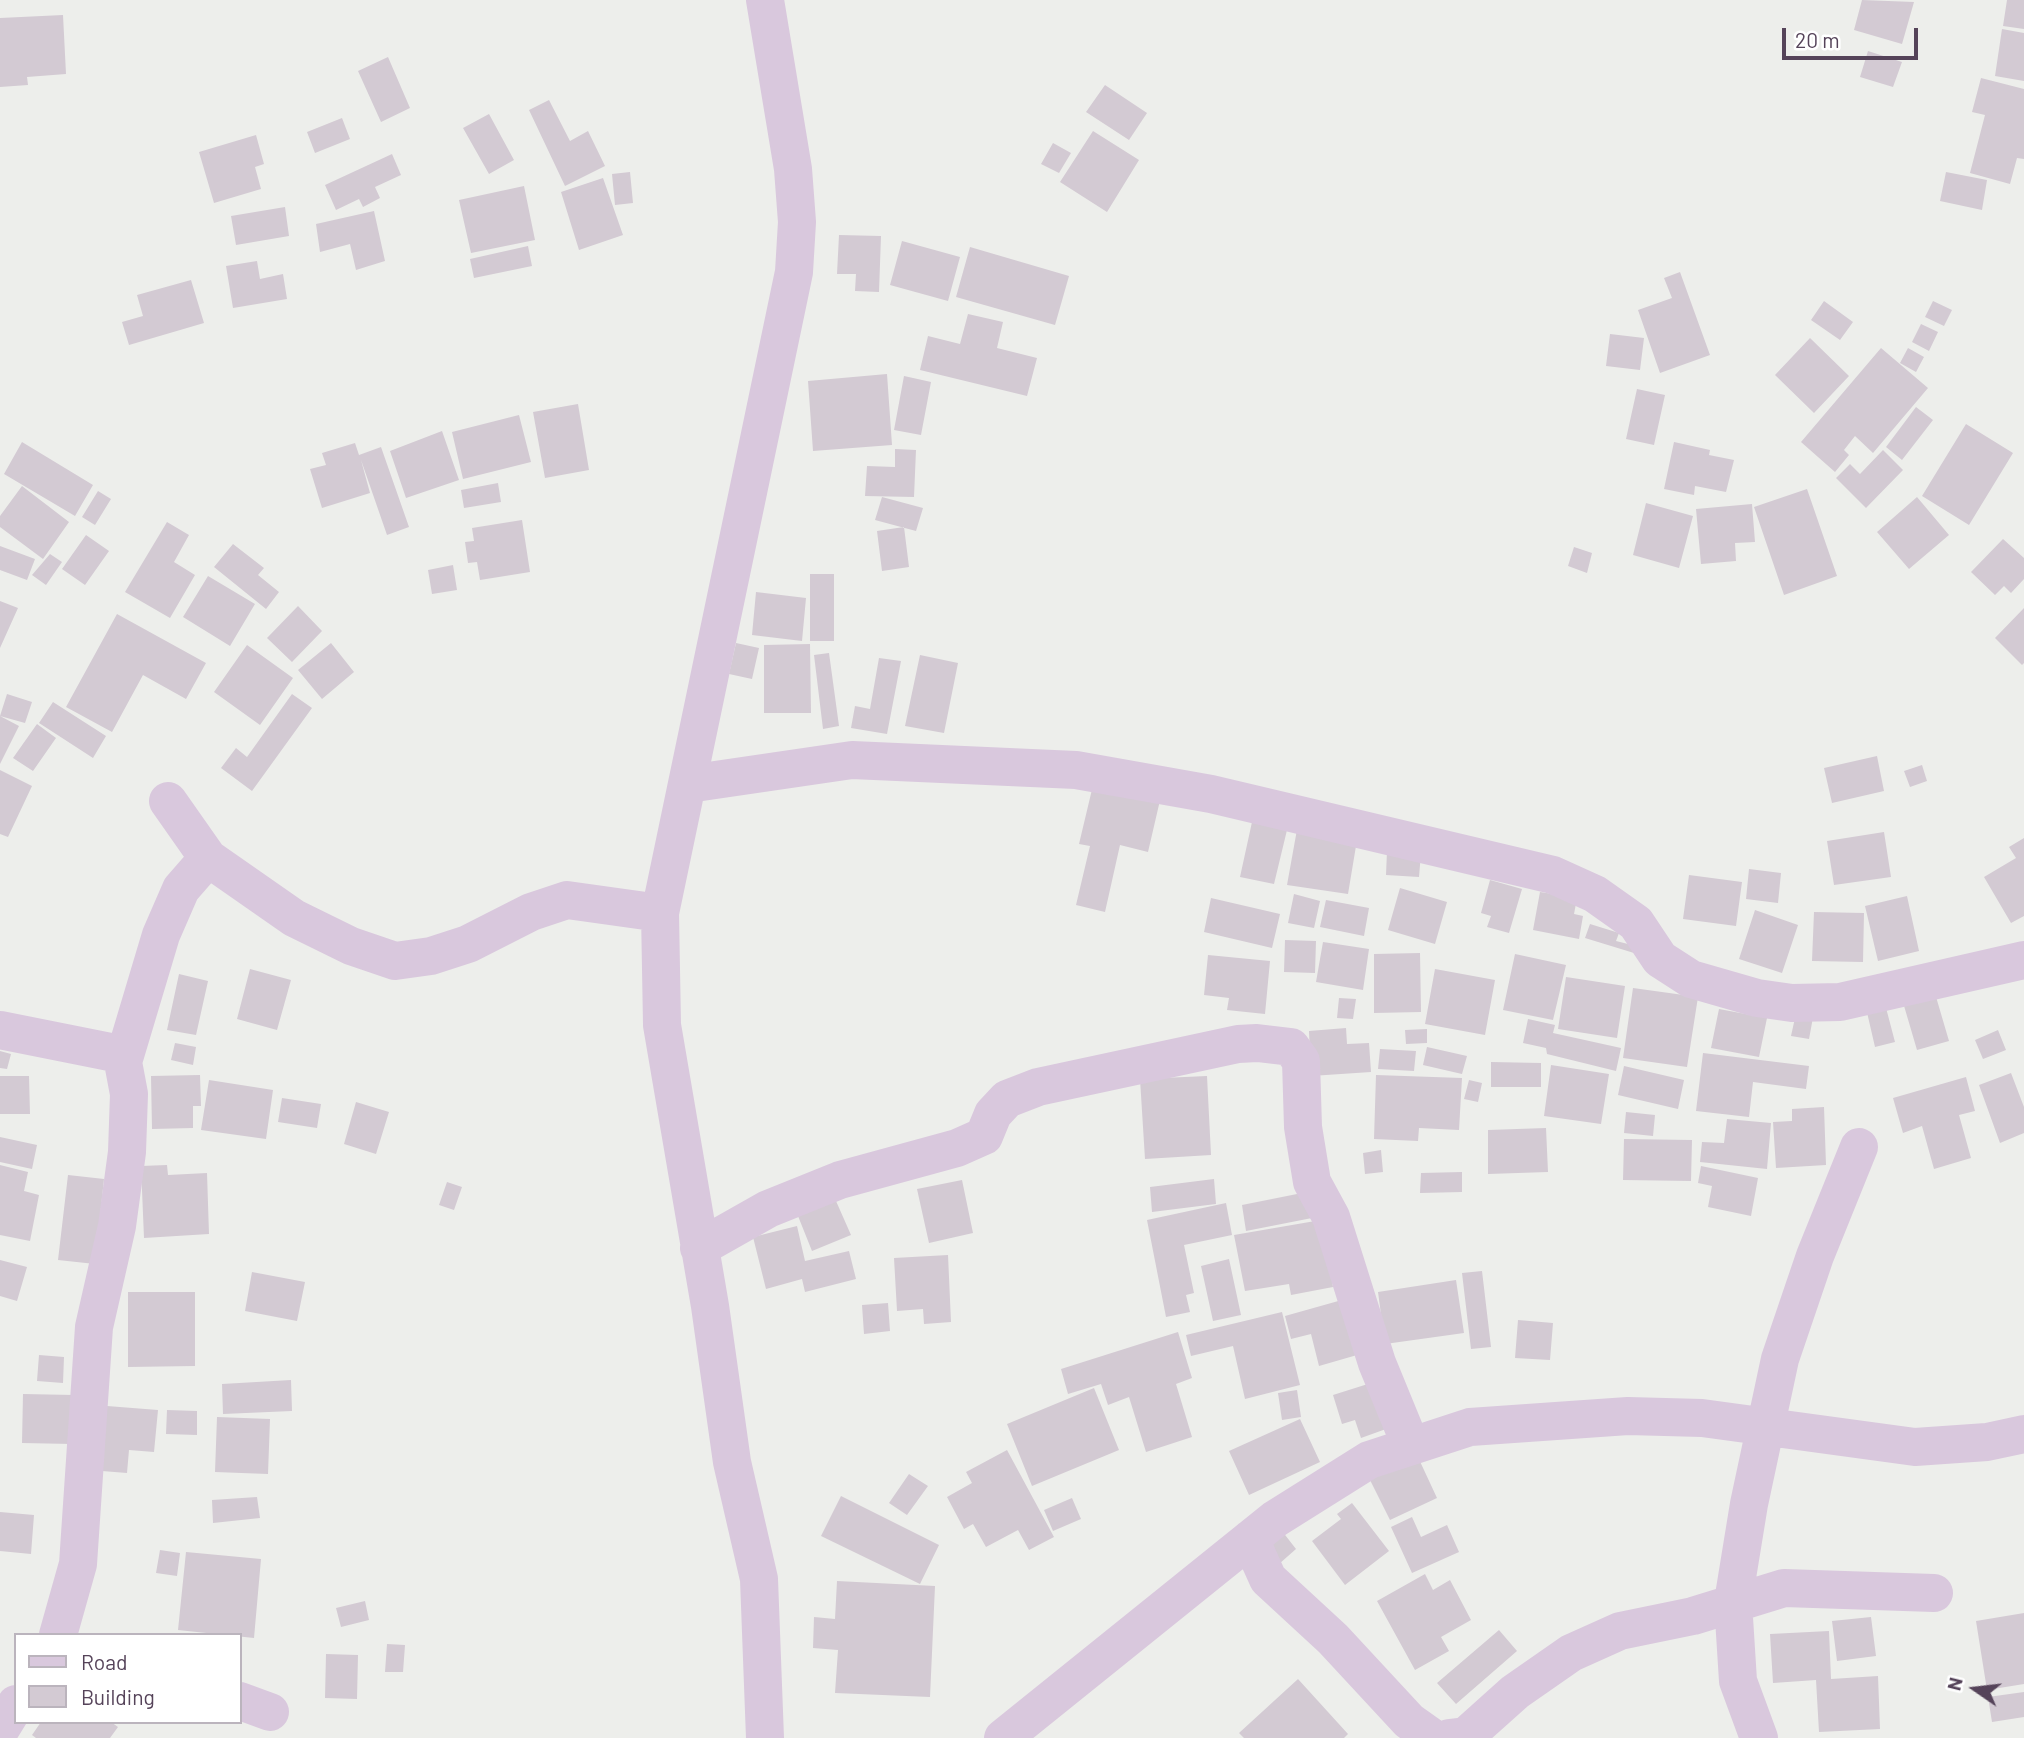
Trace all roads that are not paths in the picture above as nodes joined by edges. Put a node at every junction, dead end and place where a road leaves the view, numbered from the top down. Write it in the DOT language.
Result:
graph roads {
  1 [pos="765,0"];
  2 [pos="688,784"];
  3 [pos="168,801"];
  4 [pos="208,858"];
  5 [pos="660,913"];
  6 [pos="2024,960"];
  7 [pos="0,1030"];
  8 [pos="123,1062"];
  9 [pos="1859,1147"];
  10 [pos="699,1248"];
  11 [pos="1765,1427"];
  12 [pos="2024,1434"];
  13 [pos="1411,1446"];
  14 [pos="1250,1539"];
  15 [pos="1934,1593"];
  16 [pos="1733,1602"];
  17 [pos="62,1633"];
  18 [pos="14,1707"];
  19 [pos="0,1730"];
  20 [pos="765,1738"];
  21 [pos="1003,1738"];
  22 [pos="1433,1738"];
  23 [pos="1449,1738"];
  24 [pos="1759,1738"];
  1 -- 2 [label="street"];
  2 -- 5 [label="street"];
  2 -- 6 [label="street"];
  3 -- 4 [label="street"];
  4 -- 5 [label="street"];
  4 -- 8 [label="street"];
  5 -- 10 [label="street"];
  7 -- 8 [label="street"];
  8 -- 17 [label="street"];
  9 -- 11 [label="street"];
  10 -- 13 [label="street"];
  10 -- 20 [label="street"];
  11 -- 12 [label="street"];
  11 -- 13 [label="street"];
  11 -- 16 [label="street"];
  13 -- 14 [label="street"];
  14 -- 21 [label="street"];
  14 -- 22 [label="street"];
  15 -- 16 [label="street"];
  16 -- 23 [label="street"];
  16 -- 24 [label="street"];
  18 -- 19 [label="street"];
}
